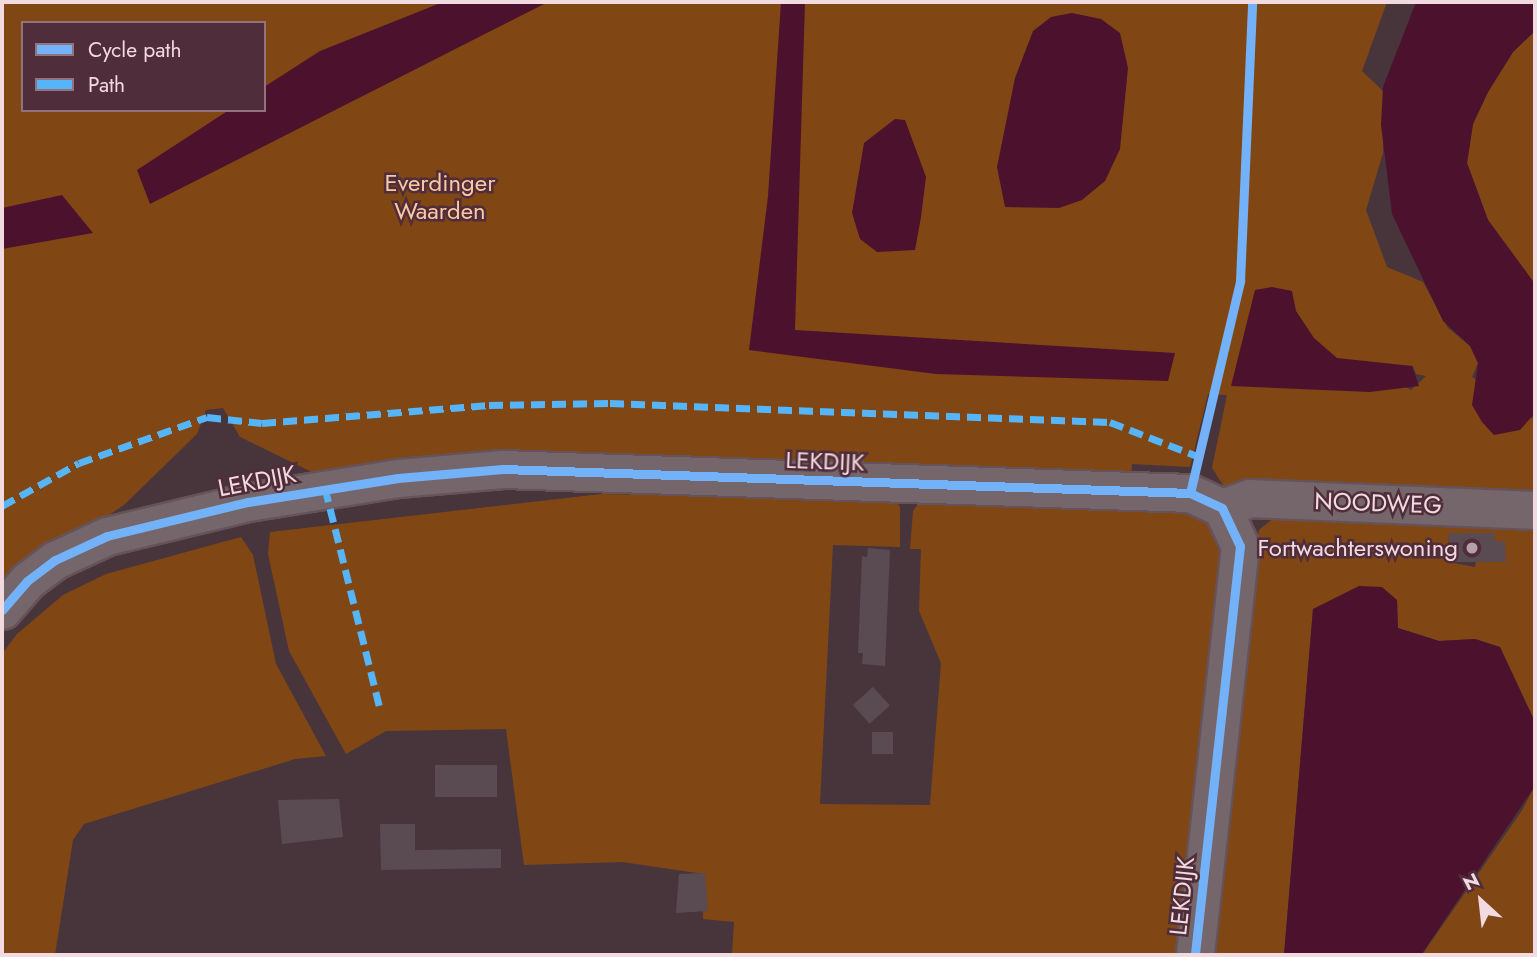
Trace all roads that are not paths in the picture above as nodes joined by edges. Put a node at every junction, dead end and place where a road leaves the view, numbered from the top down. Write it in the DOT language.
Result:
graph roads {
  1 [pos="1222,508"];
  2 [pos="1535,510"];
  3 [pos="2,610"];
  4 [pos="1195,955"];
  1 -- 2 [label="street, NOODWEG"];
  1 -- 3 [label="street, LEKDIJK"];
  1 -- 4 [label="street, LEKDIJK"];
}
